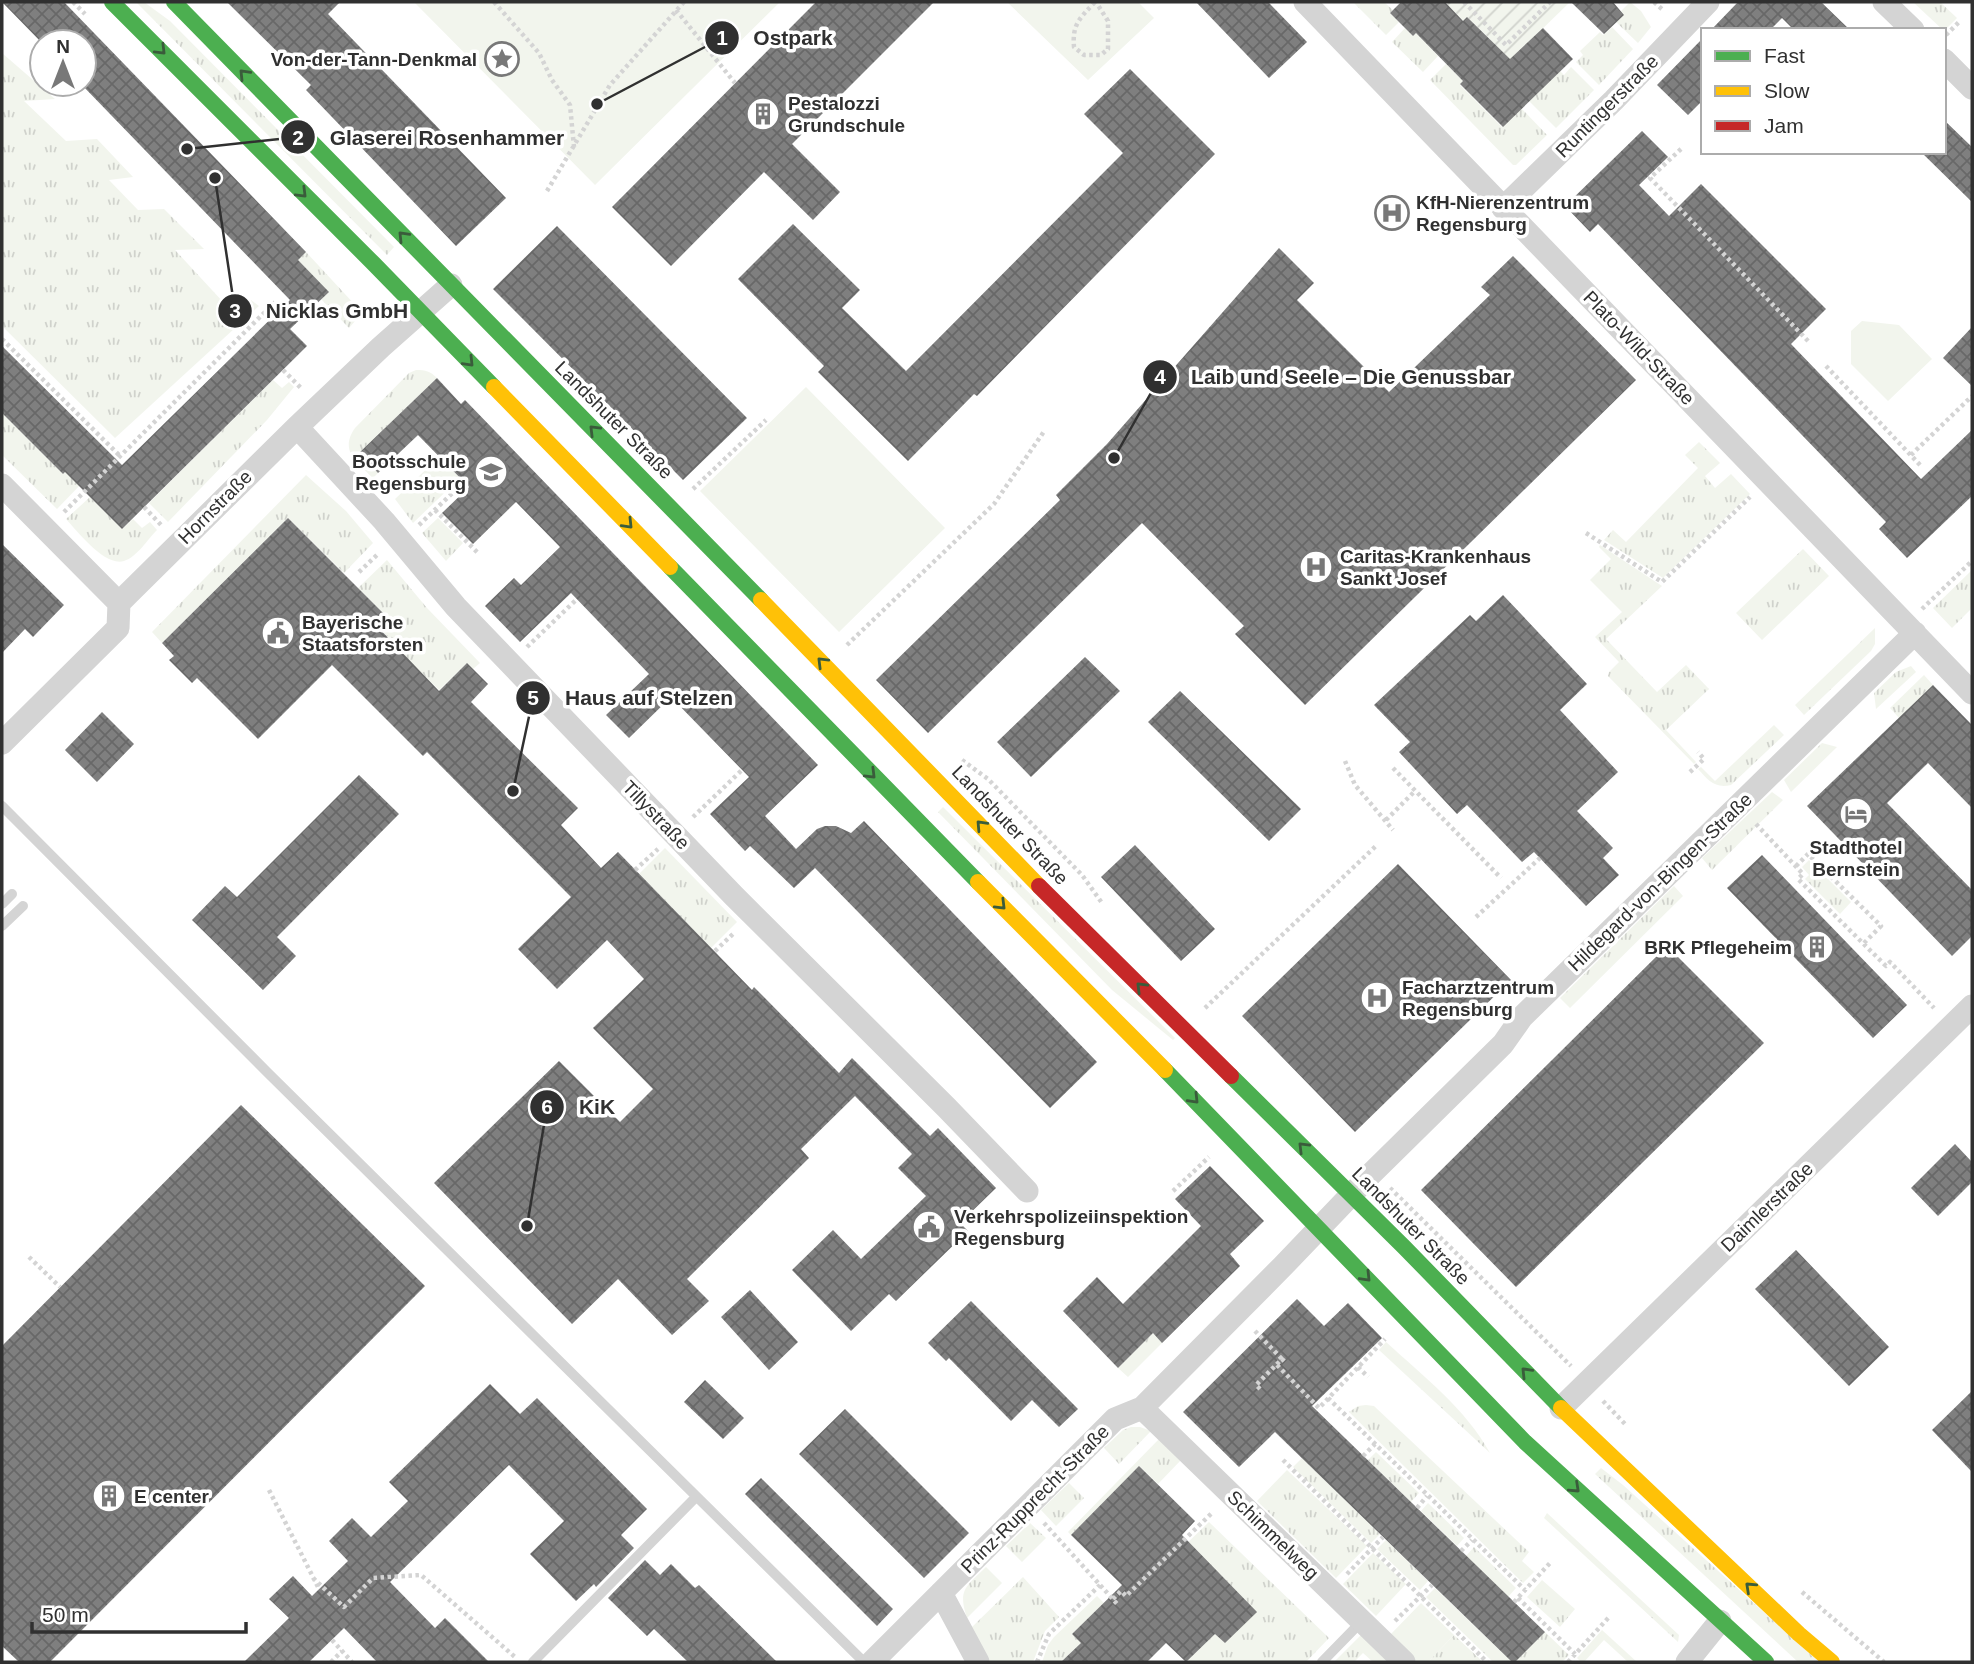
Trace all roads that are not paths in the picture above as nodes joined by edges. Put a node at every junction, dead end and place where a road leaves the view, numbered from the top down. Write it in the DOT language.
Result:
graph roads {
  1 [pos="113,2"];
  2 [pos="174,2"];
  3 [pos="1305,2"];
  4 [pos="1708,2"];
  5 [pos="1885,2"];
  6 [pos="1911,28"];
  7 [pos="1946,62"];
  8 [pos="1972,88"];
  9 [pos="1503,208"];
  10 [pos="451,285"];
  11 [pos="421,313"];
  12 [pos="297,426"];
  13 [pos="2,485"];
  14 [pos="119,603"];
  15 [pos="1910,628"];
  16 [pos="1972,694"];
  17 [pos="2,743"];
  18 [pos="2,806"];
  19 [pos="12,894"];
  20 [pos="2,904"];
  21 [pos="23,905"];
  22 [pos="2,926"];
  23 [pos="1972,1006"];
  24 [pos="1027,1191"];
  25 [pos="1351,1195"];
  26 [pos="1319,1227"];
  27 [pos="1142,1408"];
  28 [pos="1561,1408"];
  29 [pos="696,1497"];
  30 [pos="940,1593"];
  31 [pos="1362,1621"];
  32 [pos="1720,1621"];
  33 [pos="533,1662"];
  34 [pos="864,1662"];
  35 [pos="872,1662"];
  36 [pos="978,1662"];
  37 [pos="1322,1662"];
  38 [pos="1404,1662"];
  39 [pos="1687,1662"];
  40 [pos="1766,1662"];
  41 [pos="1832,1662"];
  1 -- 11 [label="main road, one-way"];
  10 -- 2 [label="main road, Landshuter Straße, one-way"];
  3 -- 9 [label="street, Plato-Wild-Straße"];
  4 -- 9 [label="street, Runtingerstraße"];
  5 -- 6 [label="street"];
  7 -- 8 [label="street"];
  9 -- 15 [label="street, Plato-Wild-Straße"];
  10 -- 11 [label="street, Hornstraße"];
  25 -- 10 [label="main road, Landshuter Straße, one-way"];
  11 -- 12 [label="street, Hornstraße"];
  11 -- 26 [label="main road, one-way"];
  12 -- 14 [label="street, Hornstraße"];
  12 -- 24 [label="street, Tillystraße"];
  13 -- 14 [label="street"];
  14 -- 17 [label="street"];
  15 -- 16 [label="street, Plato-Wild-Straße"];
  15 -- 25 [label="street, Hildegard-von-Bingen-Straße"];
  18 -- 29 [label="lane"];
  19 -- 20 [label="lane"];
  21 -- 22 [label="lane"];
  23 -- 28 [label="street, Daimlerstraße"];
  25 -- 26 [label="street, Prinz-Rupprecht-Straße"];
  28 -- 25 [label="main road, Landshuter Straße, one-way"];
  26 -- 27 [label="street, Prinz-Rupprecht-Straße"];
  26 -- 32 [label="main road, one-way"];
  27 -- 30 [label="street, Prinz-Rupprecht-Straße"];
  27 -- 31 [label="street, Schimmelweg"];
  41 -- 28 [label="main road, Landshuter Straße, one-way"];
  29 -- 33 [label="lane"];
  29 -- 34 [label="lane"];
  30 -- 35 [label="street, Prinz-Rupprecht-Straße"];
  30 -- 36 [label="street"];
  31 -- 37 [label="lane"];
  31 -- 38 [label="street, Schimmelweg"];
  32 -- 39 [label="street"];
  32 -- 40 [label="main road"];
}
